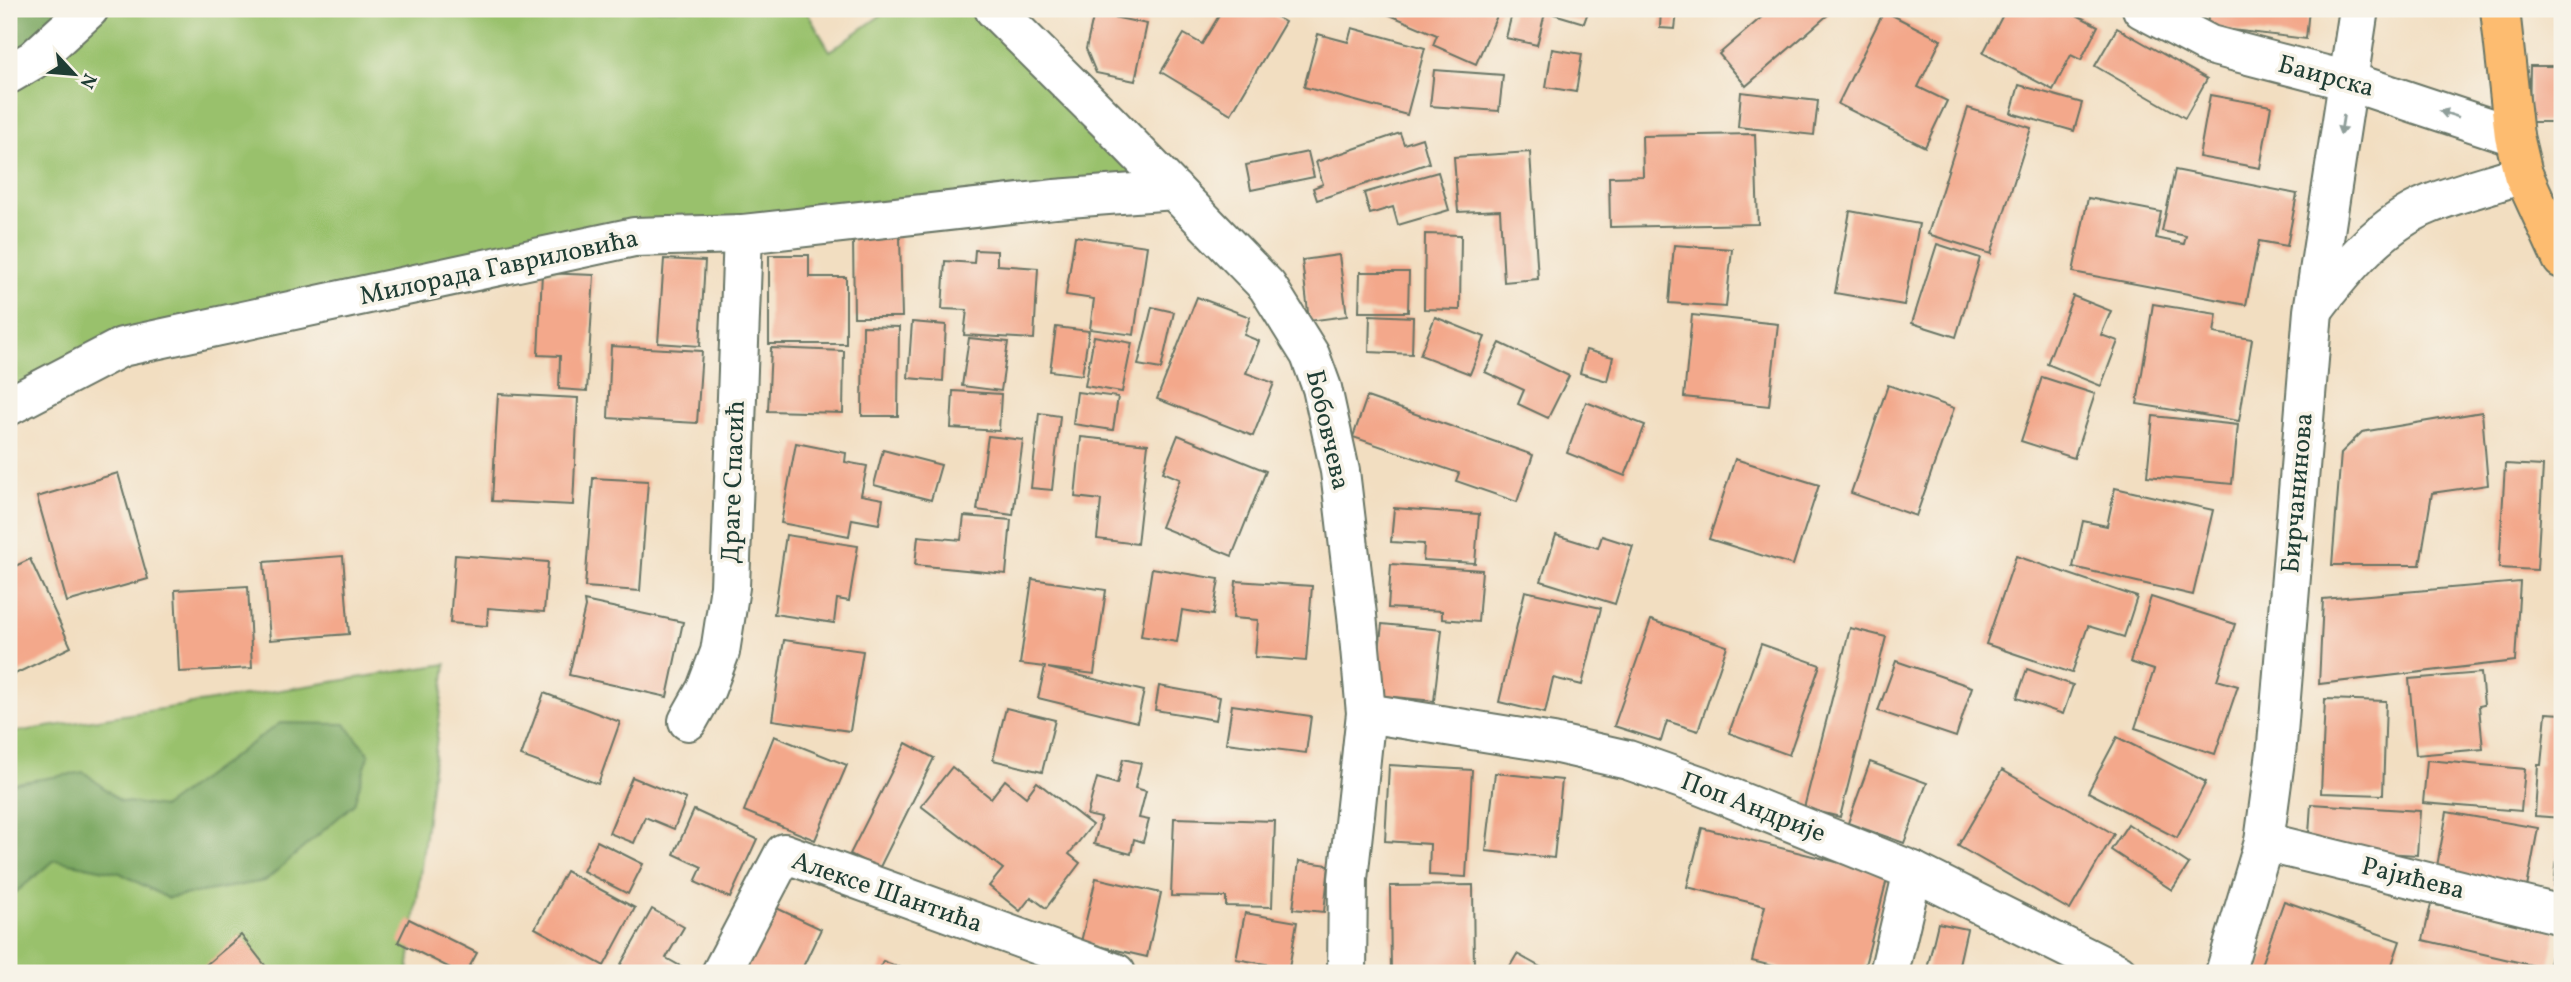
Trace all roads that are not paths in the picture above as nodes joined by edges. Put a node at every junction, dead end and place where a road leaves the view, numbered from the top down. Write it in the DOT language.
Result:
graph roads {
  1 [pos="89,9"];
  2 [pos="994,9"];
  3 [pos="2142,9"];
  4 [pos="2358,9"];
  5 [pos="2500,9"];
  6 [pos="9,74"];
  7 [pos="2348,81"];
  8 [pos="2514,136"];
  9 [pos="2523,174"];
  10 [pos="1174,190"];
  11 [pos="743,234"];
  12 [pos="2562,259"];
  13 [pos="2313,311"];
  14 [pos="9,405"];
  15 [pos="1366,713"];
  16 [pos="688,722"];
  17 [pos="2264,842"];
  18 [pos="1913,871"];
  19 [pos="2562,915"];
  20 [pos="721,973"];
  21 [pos="1116,973"];
  22 [pos="1347,973"];
  23 [pos="1889,973"];
  24 [pos="2118,973"];
  25 [pos="2225,973"];
  1 -- 6 [label="street"];
  2 -- 10 [label="street, Бобовчева"];
  3 -- 7 [label="street, Баирска"];
  4 -- 7 [label="street, Бирчанинова"];
  5 -- 8 [label="main road"];
  8 -- 7 [label="street, Баирска, one-way"];
  7 -- 13 [label="street, Бирчанинова, one-way"];
  8 -- 9 [label="main road"];
  9 -- 12 [label="main road"];
  9 -- 13 [label="street"];
  10 -- 11 [label="street, Милорада Гавриловића"];
  10 -- 15 [label="street, Бобовчева"];
  11 -- 14 [label="street, Милорада Гавриловића"];
  11 -- 16 [label="street, Драге Спасић"];
  13 -- 17 [label="street, Бирчанинова"];
  15 -- 18 [label="street, Поп Андрије"];
  15 -- 22 [label="street, Бобовчева"];
  17 -- 19 [label="street, Рајићева"];
  17 -- 25 [label="street, Бирчанинова"];
  18 -- 23 [label="street"];
  18 -- 24 [label="street, Поп Андрије"];
  20 -- 21 [label="street, Алексе Шантића"];
}
